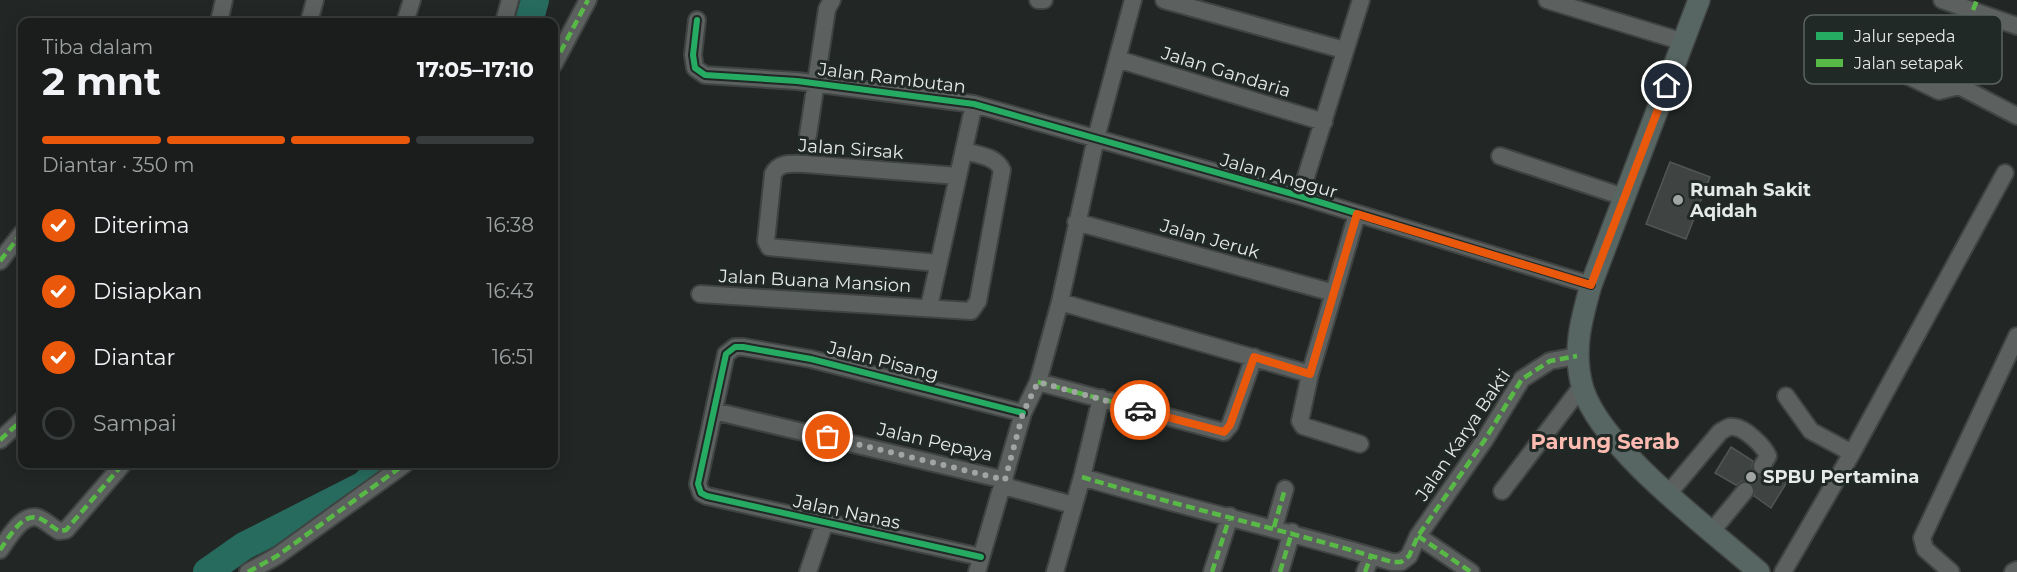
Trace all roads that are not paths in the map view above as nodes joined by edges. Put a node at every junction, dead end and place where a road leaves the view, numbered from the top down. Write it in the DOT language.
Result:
graph roads {
  1 [pos="224,0"];
  2 [pos="315,0"];
  3 [pos="412,0"];
  4 [pos="510,0"];
  5 [pos="588,0"];
  6 [pos="1038,0"];
  7 [pos="1044,0"];
  8 [pos="1133,0"];
  9 [pos="1164,0"];
  10 [pos="1360,0"];
  11 [pos="1547,0"];
  12 [pos="1699,0"];
  13 [pos="1942,0"];
  14 [pos="830,4"];
  15 [pos="1975,5"];
  16 [pos="1995,15"];
  17 [pos="220,18"];
  18 [pos="310,18"];
  19 [pos="406,18"];
  20 [pos="505,18"];
  21 [pos="578,18"];
  22 [pos="2002,18"];
  23 [pos="697,20"];
  24 [pos="2017,26"];
  25 [pos="572,41"];
  26 [pos="1684,42"];
  27 [pos="1344,50"];
  28 [pos="558,56"];
  29 [pos="1117,58"];
  30 [pos="1925,84"];
  31 [pos="817,85"];
  32 [pos="974,104"];
  33 [pos="2017,116"];
  34 [pos="1324,122"];
  35 [pos="808,135"];
  36 [pos="1096,138"];
  37 [pos="964,151"];
  38 [pos="1500,156"];
  39 [pos="2005,173"];
  40 [pos="958,176"];
  41 [pos="1300,196"];
  42 [pos="1624,196"];
  43 [pos="1357,214"];
  44 [pos="1076,222"];
  45 [pos="18,239"];
  46 [pos="0,261"];
  47 [pos="938,263"];
  48 [pos="1591,285"];
  49 [pos="1334,293"];
  50 [pos="700,294"];
  51 [pos="1060,302"];
  52 [pos="929,307"];
  53 [pos="2017,336"];
  54 [pos="1577,356"];
  55 [pos="1254,357"];
  56 [pos="1310,374"];
  57 [pos="1038,382"];
  58 [pos="1582,386"];
  59 [pos="1786,396"];
  60 [pos="1101,398"];
  61 [pos="714,411"];
  62 [pos="1023,413"];
  63 [pos="18,424"];
  64 [pos="0,440"];
  65 [pos="1360,444"];
  66 [pos="1852,453"];
  67 [pos="1762,466"];
  68 [pos="120,468"];
  69 [pos="399,468"];
  70 [pos="1082,477"];
  71 [pos="1005,483"];
  72 [pos="1285,489"];
  73 [pos="1502,491"];
  74 [pos="1745,491"];
  75 [pos="1668,494"];
  76 [pos="1073,505"];
  77 [pos="1230,516"];
  78 [pos="830,524"];
  79 [pos="1274,527"];
  80 [pos="1712,531"];
  81 [pos="1292,532"];
  82 [pos="1418,536"];
  83 [pos="0,550"];
  84 [pos="979,564"];
  85 [pos="1368,564"];
  86 [pos="248,572"];
  87 [pos="808,572"];
  88 [pos="819,572"];
  89 [pos="1054,572"];
  90 [pos="1212,572"];
  91 [pos="1280,572"];
  92 [pos="1471,572"];
  93 [pos="1759,572"];
  94 [pos="1783,572"];
  95 [pos="1951,572"];
  1 -- 17 [label="street"];
  2 -- 18 [label="street"];
  3 -- 19 [label="street"];
  4 -- 20 [label="street"];
  5 -- 21 [label="street"];
  6 -- 7 [label="street"];
  8 -- 29 [label="street"];
  9 -- 27 [label="street"];
  10 -- 27 [label="street"];
  11 -- 26 [label="street"];
  12 -- 26 [label="main road"];
  13 -- 15 [label="street"];
  14 -- 31 [label="street"];
  15 -- 16 [label="street"];
  21 -- 25 [label="street"];
  21 -- 28 [label="street"];
  22 -- 24 [label="street"];
  23 -- 31 [label="street, Jalan Rambutan"];
  26 -- 42 [label="main road"];
  27 -- 34 [label="street"];
  29 -- 34 [label="street, Jalan Gandaria"];
  29 -- 36 [label="street"];
  30 -- 33 [label="street"];
  31 -- 32 [label="street, Jalan Rambutan"];
  31 -- 35 [label="street"];
  32 -- 36 [label="street, Jalan Rambutan"];
  32 -- 37 [label="street, Jalan Buana Mansion"];
  34 -- 41 [label="street"];
  36 -- 41 [label="street, Jalan Anggur"];
  36 -- 44 [label="street"];
  37 -- 40 [label="street, Jalan Buana Mansion"];
  37 -- 52 [label="street, Jalan Buana Mansion"];
  38 -- 42 [label="street"];
  39 -- 66 [label="street"];
  40 -- 47 [label="street, Jalan Buana Mansion"];
  40 -- 47 [label="street, Jalan Sirsak"];
  41 -- 43 [label="street, Jalan Anggur"];
  42 -- 48 [label="main road"];
  43 -- 48 [label="street, Jalan Anggur"];
  43 -- 49 [label="street"];
  44 -- 49 [label="street, Jalan Jeruk"];
  44 -- 51 [label="street"];
  45 -- 46 [label="street"];
  47 -- 52 [label="street, Jalan Buana Mansion"];
  48 -- 54 [label="main road"];
  49 -- 56 [label="street"];
  50 -- 52 [label="street, Jalan Buana Mansion"];
  51 -- 55 [label="street"];
  51 -- 57 [label="street"];
  53 -- 95 [label="street"];
  54 -- 58 [label="main road"];
  54 -- 82 [label="street, Jalan Karya Bakti"];
  55 -- 56 [label="street"];
  55 -- 60 [label="street"];
  56 -- 65 [label="street"];
  57 -- 60 [label="street"];
  57 -- 62 [label="street"];
  58 -- 73 [label="street"];
  58 -- 75 [label="main road"];
  59 -- 66 [label="street"];
  60 -- 70 [label="street"];
  61 -- 62 [label="street, Jalan Pisang"];
  61 -- 71 [label="street, Jalan Pepaya"];
  61 -- 78 [label="street, Jalan Nanas"];
  62 -- 71 [label="street"];
  63 -- 64 [label="street"];
  66 -- 94 [label="street"];
  67 -- 75 [label="street"];
  68 -- 83 [label="street"];
  69 -- 86 [label="street"];
  70 -- 76 [label="street"];
  70 -- 77 [label="street"];
  71 -- 76 [label="street, Jalan Pepaya"];
  71 -- 84 [label="street"];
  72 -- 79 [label="street"];
  74 -- 80 [label="street"];
  75 -- 80 [label="main road"];
  76 -- 89 [label="street"];
  77 -- 79 [label="street"];
  77 -- 90 [label="street"];
  78 -- 84 [label="street, Jalan Nanas"];
  78 -- 87 [label="street"];
  78 -- 88 [label="street"];
  79 -- 81 [label="street"];
  80 -- 93 [label="main road"];
  81 -- 85 [label="street"];
  81 -- 91 [label="street"];
  82 -- 85 [label="street, Jalan Karya Bakti"];
  82 -- 92 [label="street"];
}
